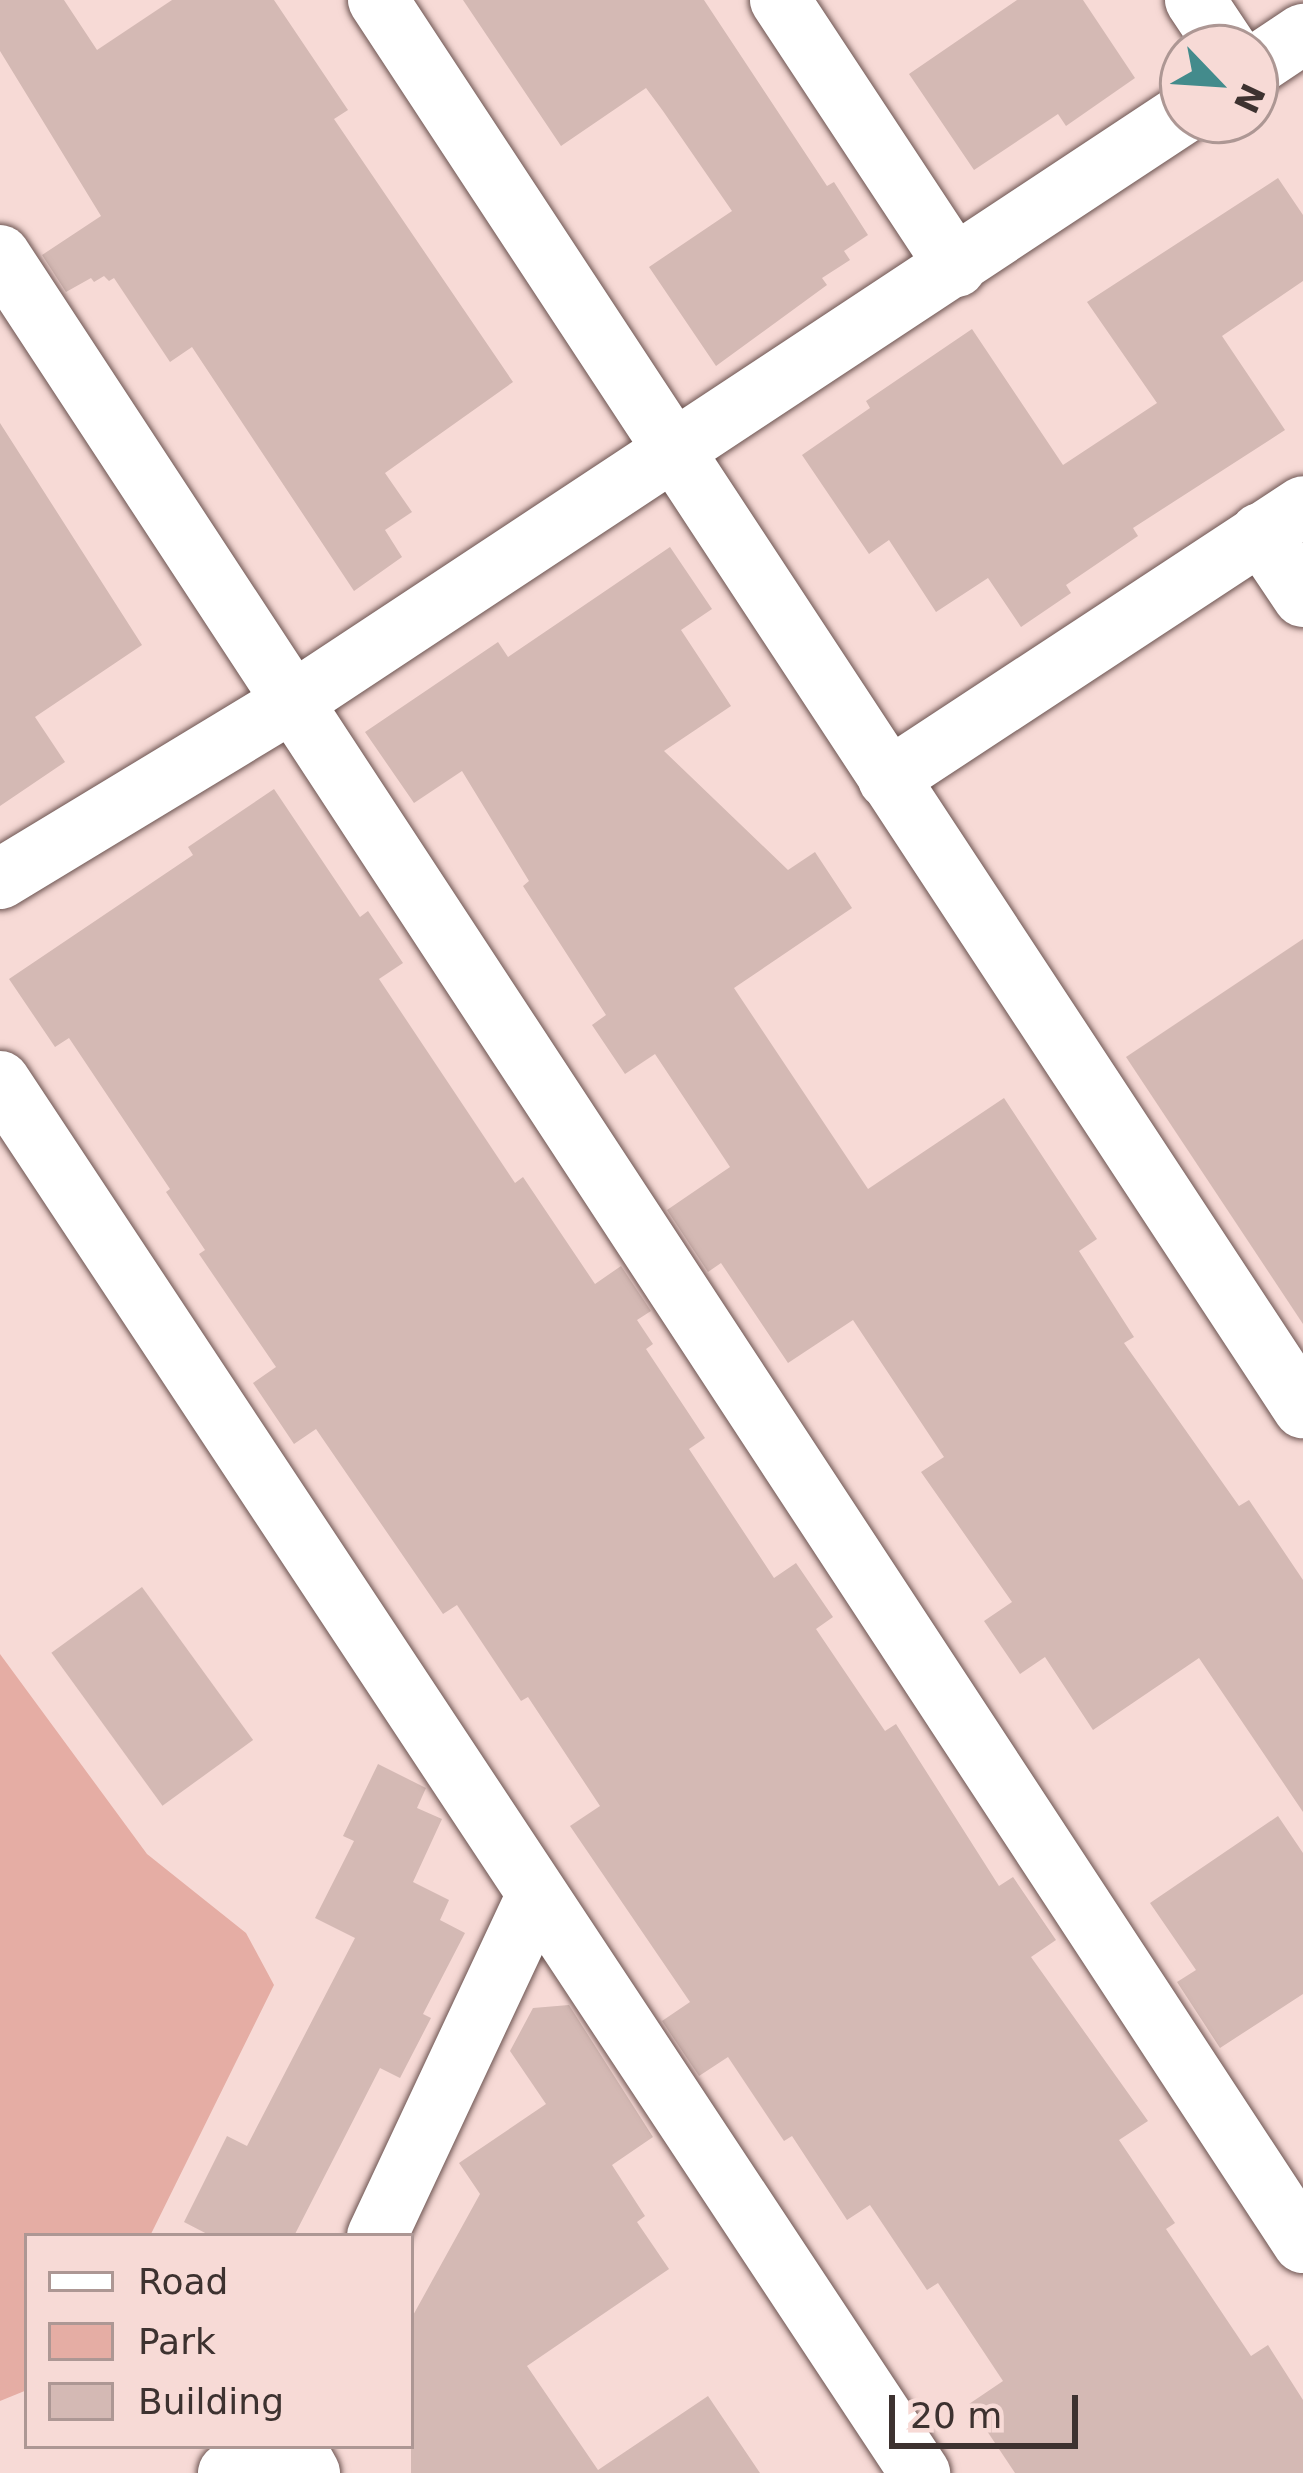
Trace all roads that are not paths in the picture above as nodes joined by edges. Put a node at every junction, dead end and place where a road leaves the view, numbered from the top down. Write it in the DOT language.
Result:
graph roads {
  1 [pos="378,0"];
  2 [pos="780,0"];
  3 [pos="1159,130"];
  4 [pos="0,255"];
  5 [pos="956,267"];
  6 [pos="669,450"];
  7 [pos="1281,520"];
  8 [pos="1303,597"];
  9 [pos="294,701"];
  10 [pos="888,779"];
  11 [pos="0,879"];
  12 [pos="0,1081"];
  13 [pos="1303,1408"];
  14 [pos="535,1898"];
  15 [pos="378,2233"];
  16 [pos="1303,2243"];
  17 [pos="262,2449"];
  18 [pos="228,2473"];
  19 [pos="920,2473"];
  1 -- 6 [label="street"];
  2 -- 5 [label="street"];
  3 -- 5 [label="street"];
  4 -- 9 [label="street"];
  5 -- 6 [label="street"];
  6 -- 9 [label="street"];
  6 -- 10 [label="street"];
  7 -- 8 [label="street"];
  7 -- 10 [label="street"];
  9 -- 11 [label="street"];
  9 -- 16 [label="street"];
  10 -- 13 [label="street"];
  12 -- 14 [label="street"];
  14 -- 15 [label="street"];
  14 -- 19 [label="street"];
  17 -- 18 [label="street"];
}
